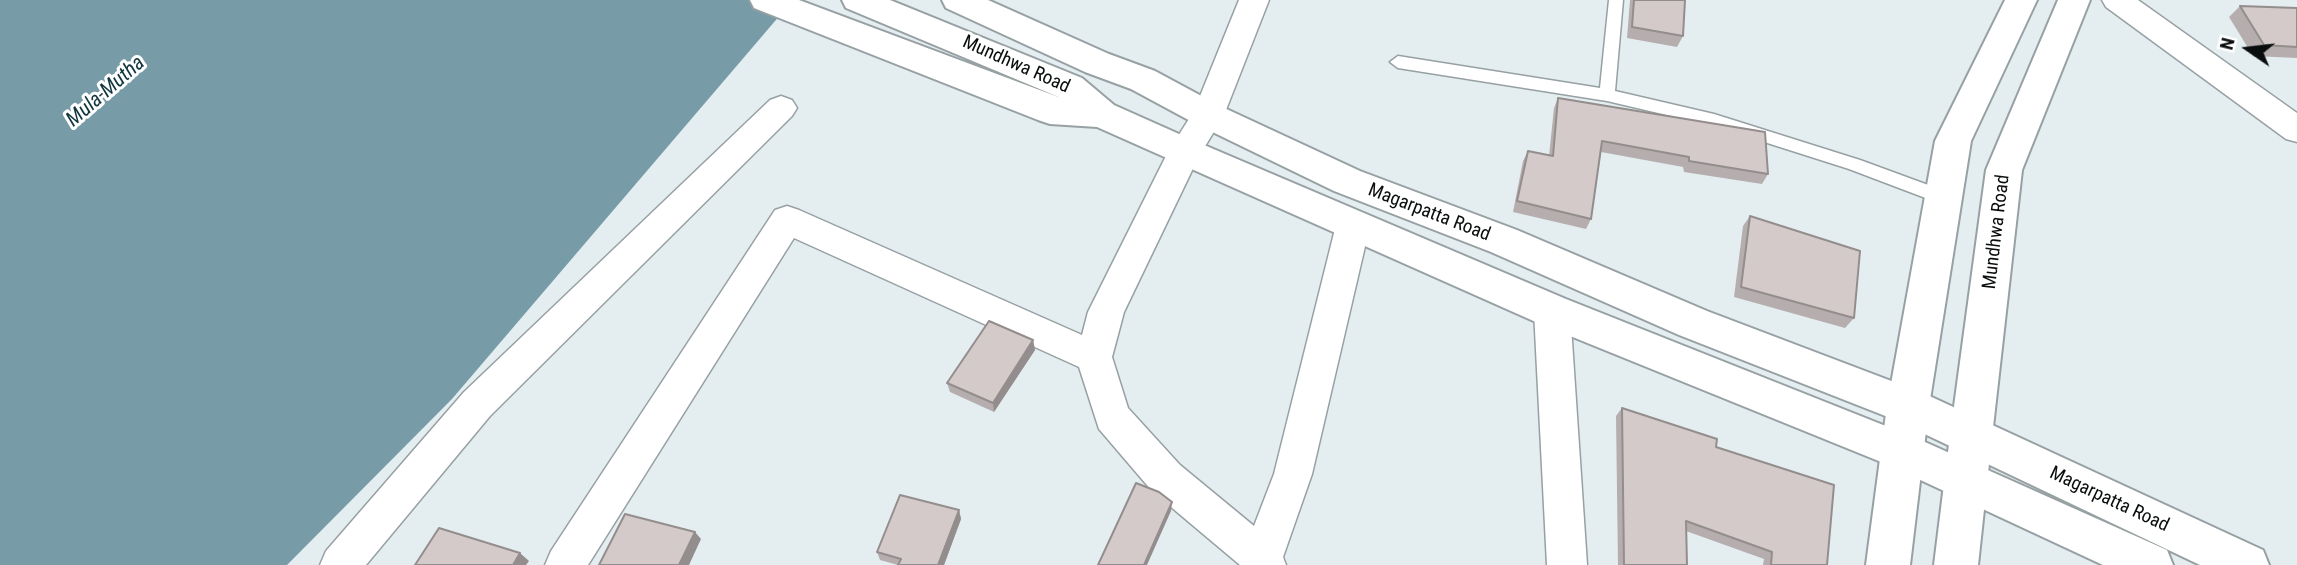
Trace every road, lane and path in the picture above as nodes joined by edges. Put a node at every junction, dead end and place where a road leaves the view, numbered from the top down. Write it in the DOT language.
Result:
graph roads {
  1 [pos="766,0"];
  2 [pos="858,0"];
  3 [pos="958,0"];
  4 [pos="1013,0"];
  5 [pos="1254,0"];
  6 [pos="1616,0"];
  7 [pos="2021,0"];
  8 [pos="2074,0"];
  9 [pos="2117,0"];
  10 [pos="1398,62"];
  11 [pos="1143,80"];
  12 [pos="1607,95"];
  13 [pos="2257,101"];
  14 [pos="2297,102"];
  15 [pos="781,108"];
  16 [pos="1102,114"];
  17 [pos="1208,115"];
  18 [pos="2297,130"];
  19 [pos="1184,152"];
  20 [pos="1944,198"];
  21 [pos="1353,225"];
  22 [pos="1552,311"];
  23 [pos="1094,357"];
  24 [pos="1909,406"];
  25 [pos="1972,436"];
  26 [pos="1901,451"];
  27 [pos="1965,480"];
  28 [pos="1264,561"];
  29 [pos="340,565"];
  30 [pos="565,565"];
  31 [pos="1567,565"];
  32 [pos="1888,565"];
  33 [pos="1956,565"];
  34 [pos="2151,565"];
  35 [pos="2247,565"];
  1 -- 16 [label="main road"];
  2 -- 16 [label="main road, Mundhwa Road"];
  3 -- 11 [label="main road, Magarpatta Road"];
  4 -- 11 [label="main road"];
  5 -- 17 [label="street"];
  6 -- 12 [label="lane"];
  7 -- 20 [label="main road"];
  8 -- 25 [label="main road, Mundhwa Road"];
  9 -- 13 [label="street"];
  10 -- 12 [label="lane"];
  11 -- 17 [label="main road, Magarpatta Road"];
  12 -- 20 [label="lane"];
  13 -- 14 [label="street"];
  13 -- 18 [label="street"];
  15 -- 29 [label="street"];
  16 -- 19 [label="main road, Mundhwa Road"];
  17 -- 19 [label="street"];
  17 -- 24 [label="main road, Magarpatta Road"];
  19 -- 21 [label="main road, Magarpatta Road"];
  19 -- 23 [label="street"];
  20 -- 24 [label="main road"];
  21 -- 22 [label="main road, Magarpatta Road"];
  21 -- 28 [label="street"];
  22 -- 26 [label="main road, Magarpatta Road"];
  22 -- 31 [label="street"];
  23 -- 28 [label="street"];
  23 -- 30 [label="street"];
  24 -- 25 [label="main road"];
  24 -- 26 [label="main road"];
  25 -- 27 [label="main road, Mundhwa Road"];
  25 -- 35 [label="main road, Magarpatta Road"];
  26 -- 27 [label="main road"];
  26 -- 32 [label="main road"];
  27 -- 33 [label="main road, Mundhwa Road"];
  27 -- 34 [label="main road"];
}
